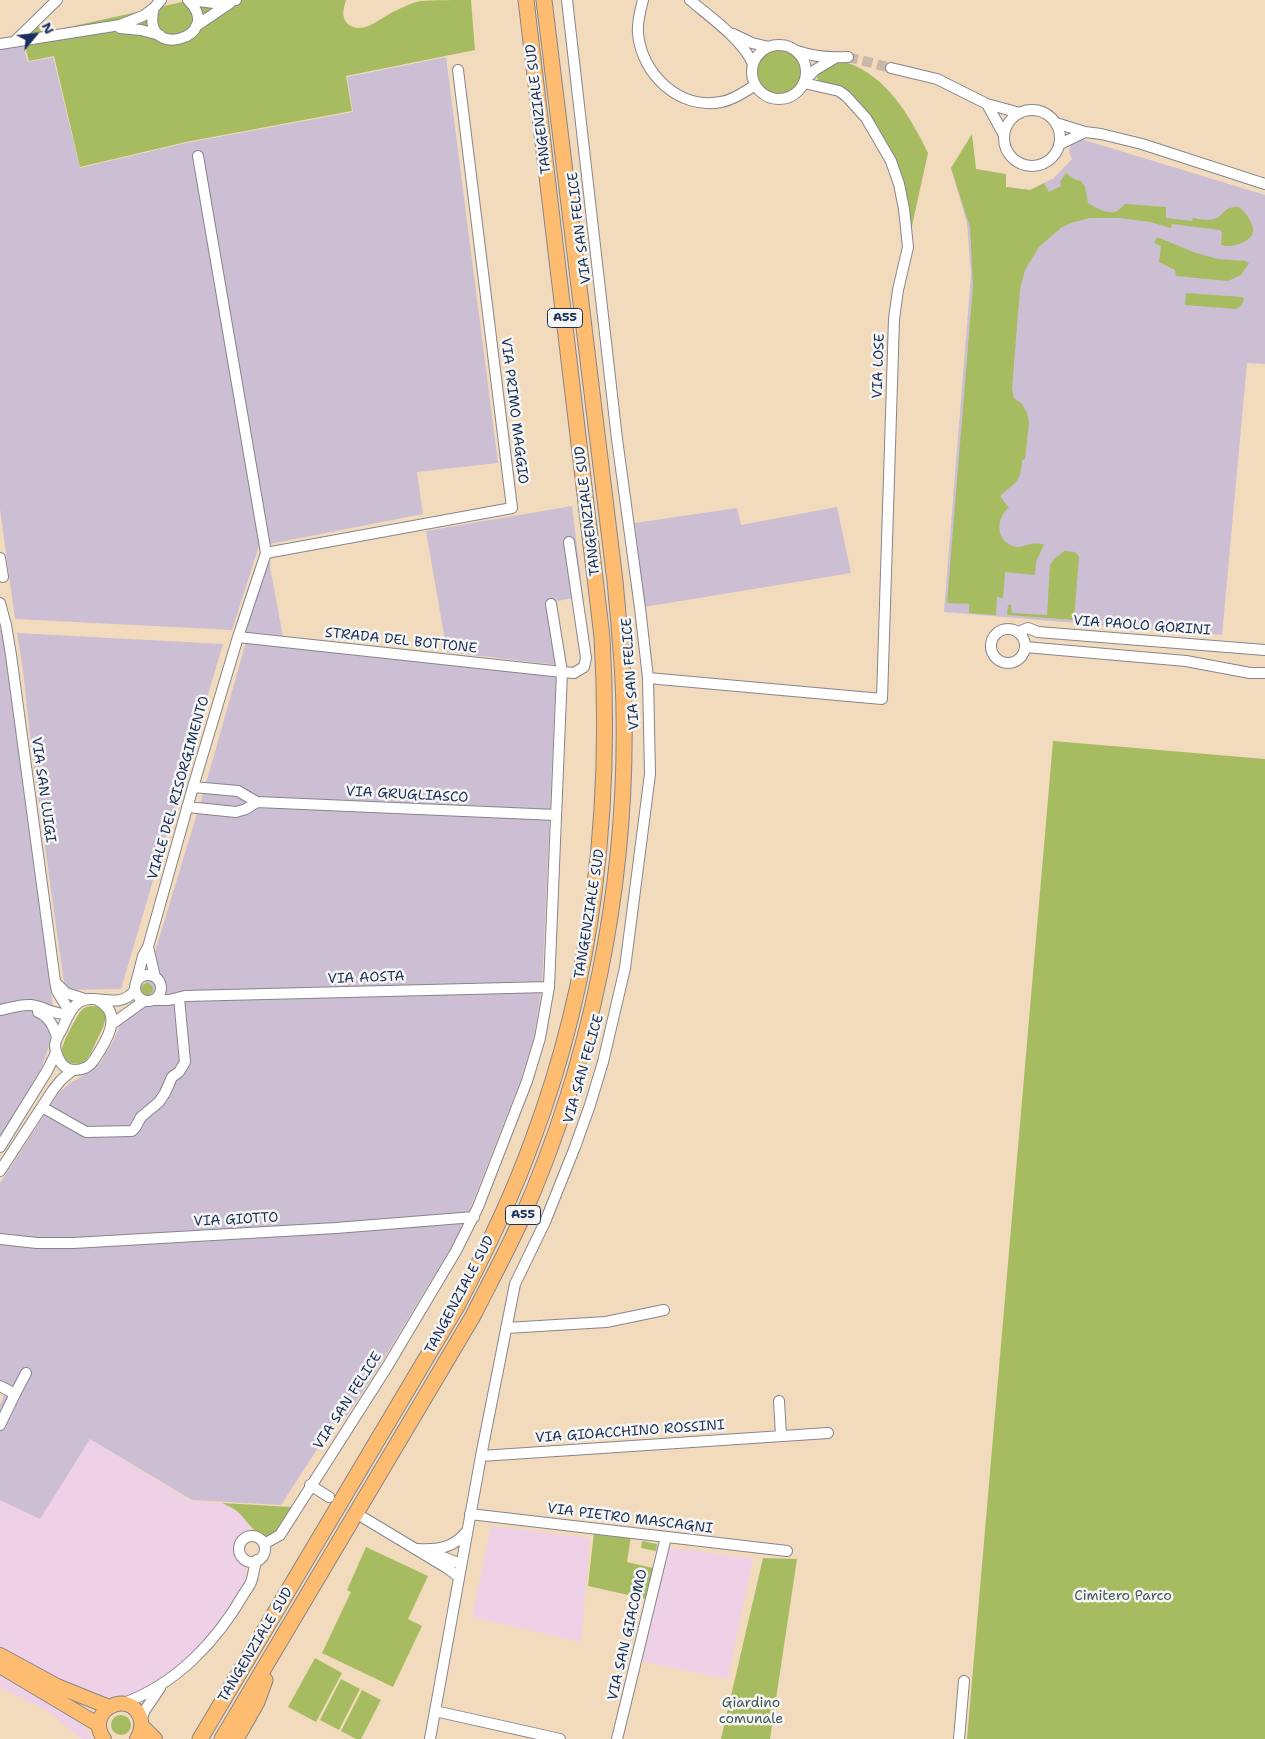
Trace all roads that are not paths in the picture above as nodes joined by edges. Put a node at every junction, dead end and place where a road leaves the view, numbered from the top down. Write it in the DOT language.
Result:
graph roads {
  1 [pos="56,0"];
  2 [pos="189,0"];
  3 [pos="235,0"];
  4 [pos="526,0"];
  5 [pos="544,0"];
  6 [pos="567,0"];
  7 [pos="690,0"];
  8 [pos="159,2"];
  9 [pos="640,2"];
  10 [pos="196,26"];
  11 [pos="106,28"];
  12 [pos="725,30"];
  13 [pos="160,35"];
  14 [pos="15,41"];
  15 [pos="0,44"];
  16 [pos="769,47"];
  17 [pos="795,50"];
  18 [pos="848,57"];
  19 [pos="835,58"];
  20 [pos="753,64"];
  21 [pos="891,68"];
  22 [pos="458,70"];
  23 [pos="805,81"];
  24 [pos="755,85"];
  25 [pos="987,104"];
  26 [pos="1020,113"];
  27 [pos="1056,124"];
  28 [pos="1085,132"];
  29 [pos="1004,135"];
  30 [pos="1060,144"];
  31 [pos="198,156"];
  32 [pos="1265,184"];
  33 [pos="569,542"];
  34 [pos="266,552"];
  35 [pos="0,558"];
  36 [pos="3,577"];
  37 [pos="0,603"];
  38 [pos="551,604"];
  39 [pos="3,624"];
  40 [pos="1018,632"];
  41 [pos="238,637"];
  42 [pos="1025,647"];
  43 [pos="1265,650"];
  44 [pos="562,672"];
  45 [pos="1265,673"];
  46 [pos="648,678"];
  47 [pos="192,787"];
  48 [pos="257,802"];
  49 [pos="187,807"];
  50 [pos="556,815"];
  51 [pos="148,948"];
  52 [pos="55,981"];
  53 [pos="158,982"];
  54 [pos="135,986"];
  55 [pos="549,986"];
  56 [pos="182,997"];
  57 [pos="85,1000"];
  58 [pos="99,1000"];
  59 [pos="148,1000"];
  60 [pos="23,1005"];
  61 [pos="0,1010"];
  62 [pos="70,1013"];
  63 [pos="112,1024"];
  64 [pos="57,1037"];
  65 [pos="56,1053"];
  66 [pos="73,1070"];
  67 [pos="26,1106"];
  68 [pos="40,1110"];
  69 [pos="0,1147"];
  70 [pos="0,1171"];
  71 [pos="474,1216"];
  72 [pos="0,1239"];
  73 [pos="664,1310"];
  74 [pos="506,1328"];
  75 [pos="26,1373"];
  76 [pos="0,1386"];
  77 [pos="15,1394"];
  78 [pos="779,1400"];
  79 [pos="0,1425"];
  80 [pos="828,1433"];
  81 [pos="781,1436"];
  82 [pos="481,1456"];
  83 [pos="310,1485"];
  84 [pos="329,1497"];
  85 [pos="470,1514"];
  86 [pos="364,1518"];
  87 [pos="467,1530"];
  88 [pos="666,1537"];
  89 [pos="264,1544"];
  90 [pos="417,1549"];
  91 [pos="787,1551"];
  92 [pos="242,1557"];
  93 [pos="257,1560"];
  94 [pos="461,1564"];
  95 [pos="459,1577"];
  96 [pos="249,1586"];
  97 [pos="275,1652"];
  98 [pos="0,1656"];
  99 [pos="0,1666"];
  100 [pos="964,1681"];
  101 [pos="164,1683"];
  102 [pos="115,1705"];
  103 [pos="435,1711"];
  104 [pos="140,1728"];
  105 [pos="101,1734"];
  106 [pos="154,1739"];
  107 [pos="200,1739"];
  108 [pos="222,1739"];
  109 [pos="236,1739"];
  110 [pos="430,1739"];
  111 [pos="559,1739"];
  112 [pos="617,1739"];
  113 [pos="959,1739"];
  1 -- 14 [label="street"];
  2 -- 3 [label="street"];
  2 -- 10 [label="street"];
  3 -- 10 [label="street"];
  4 -- 107 [label="highway, TANGENZIALE SUD / A55"];
  5 -- 97 [label="highway, TANGENZIALE SUD / A55"];
  6 -- 46 [label="street, VIA SAN FELICE"];
  7 -- 12 [label="street"];
  8 -- 11 [label="street"];
  8 -- 13 [label="street"];
  9 -- 24 [label="street"];
  10 -- 13 [label="street"];
  11 -- 13 [label="street"];
  11 -- 14 [label="street"];
  12 -- 16 [label="street"];
  12 -- 20 [label="street"];
  14 -- 15 [label="street"];
  16 -- 17 [label="street"];
  16 -- 20 [label="street"];
  17 -- 19 [label="street"];
  17 -- 23 [label="street"];
  18 -- 19 [label="street"];
  19 -- 23 [label="street"];
  20 -- 24 [label="street"];
  21 -- 25 [label="street"];
  22 -- 34 [label="street, VIA PRIMO MAGGIO"];
  23 -- 24 [label="street"];
  23 -- 46 [label="street, VIA LOSE"];
  25 -- 26 [label="street"];
  25 -- 29 [label="street"];
  26 -- 27 [label="street"];
  26 -- 29 [label="street"];
  27 -- 28 [label="street"];
  27 -- 30 [label="street"];
  28 -- 30 [label="street"];
  28 -- 32 [label="street"];
  29 -- 30 [label="street"];
  31 -- 34 [label="street"];
  33 -- 44 [label="street, STRADA DEL BOTTONE"];
  34 -- 41 [label="street"];
  35 -- 36 [label="street"];
  37 -- 39 [label="street, VIA SAN LUIGI"];
  38 -- 44 [label="street"];
  39 -- 52 [label="street, VIA SAN LUIGI"];
  40 -- 42 [label="street"];
  40 -- 42 [label="street"];
  40 -- 43 [label="street, VIA PAOLO GORINI"];
  41 -- 44 [label="street, STRADA DEL BOTTONE"];
  41 -- 47 [label="street, VIALE DEL RISORGIMENTO"];
  42 -- 45 [label="street"];
  44 -- 50 [label="street, VIA SAN FELICE"];
  46 -- 74 [label="street, VIA SAN FELICE"];
  47 -- 48 [label="street, VIA GRUGLIASCO"];
  47 -- 49 [label="street, VIALE DEL RISORGIMENTO"];
  48 -- 49 [label="street, VIA GRUGLIASCO"];
  48 -- 50 [label="street, VIA GRUGLIASCO"];
  49 -- 51 [label="street, VIALE DEL RISORGIMENTO"];
  50 -- 55 [label="street, VIA SAN FELICE"];
  51 -- 53 [label="street, VIALE DEL RISORGIMENTO"];
  51 -- 54 [label="street, VIALE DEL RISORGIMENTO"];
  52 -- 57 [label="street"];
  52 -- 62 [label="street, VIA SAN LUIGI"];
  53 -- 54 [label="street"];
  53 -- 56 [label="street, VIA AOSTA"];
  53 -- 59 [label="street"];
  54 -- 58 [label="street"];
  54 -- 59 [label="street"];
  55 -- 56 [label="street, VIA AOSTA"];
  55 -- 71 [label="street, VIA SAN FELICE"];
  56 -- 59 [label="street, VIA AOSTA"];
  56 -- 68 [label="street"];
  57 -- 58 [label="street"];
  57 -- 62 [label="street"];
  58 -- 63 [label="street"];
  59 -- 63 [label="street"];
  60 -- 61 [label="street"];
  60 -- 62 [label="street"];
  60 -- 64 [label="street"];
  62 -- 64 [label="street"];
  63 -- 66 [label="street"];
  64 -- 65 [label="street"];
  65 -- 66 [label="street"];
  65 -- 67 [label="street"];
  66 -- 68 [label="street"];
  67 -- 68 [label="street"];
  67 -- 69 [label="street"];
  68 -- 70 [label="street"];
  71 -- 72 [label="street, VIA GIOTTO"];
  71 -- 83 [label="street, VIA SAN FELICE"];
  73 -- 74 [label="street"];
  74 -- 82 [label="street, VIA SAN FELICE"];
  75 -- 77 [label="street"];
  76 -- 77 [label="street"];
  77 -- 79 [label="street"];
  78 -- 81 [label="street"];
  80 -- 81 [label="street, VIA GIOACCHINO ROSSINI"];
  81 -- 82 [label="street, VIA GIOACCHINO ROSSINI"];
  82 -- 85 [label="street, VIA SAN FELICE"];
  83 -- 84 [label="street"];
  83 -- 89 [label="street, VIA SAN FELICE"];
  85 -- 87 [label="street, VIA SAN FELICE"];
  85 -- 88 [label="street, VIA PIETRO MASCAGNI"];
  86 -- 90 [label="street"];
  87 -- 90 [label="street"];
  87 -- 94 [label="street, VIA SAN FELICE"];
  88 -- 91 [label="street, VIA PIETRO MASCAGNI"];
  88 -- 112 [label="street, VIA SAN GIACOMO"];
  89 -- 92 [label="street"];
  89 -- 93 [label="street, VIA SAN FELICE"];
  90 -- 94 [label="street"];
  90 -- 95 [label="street"];
  92 -- 93 [label="street"];
  92 -- 96 [label="street"];
  93 -- 96 [label="street, VIA SAN FELICE"];
  94 -- 95 [label="street, VIA SAN FELICE"];
  95 -- 103 [label="street, VIA SAN FELICE"];
  96 -- 101 [label="street, VIA SAN FELICE"];
  97 -- 108 [label="highway, TANGENZIALE SUD / A55"];
  97 -- 109 [label="highway"];
  98 -- 102 [label="main road"];
  99 -- 105 [label="main road"];
  100 -- 113 [label="street"];
  101 -- 102 [label="street, VIA SAN FELICE"];
  101 -- 104 [label="street, VIA SAN FELICE"];
  102 -- 104 [label="main road"];
  102 -- 105 [label="main road"];
  103 -- 110 [label="street, VIA SAN FELICE"];
  103 -- 111 [label="street"];
  104 -- 106 [label="main road"];
}
